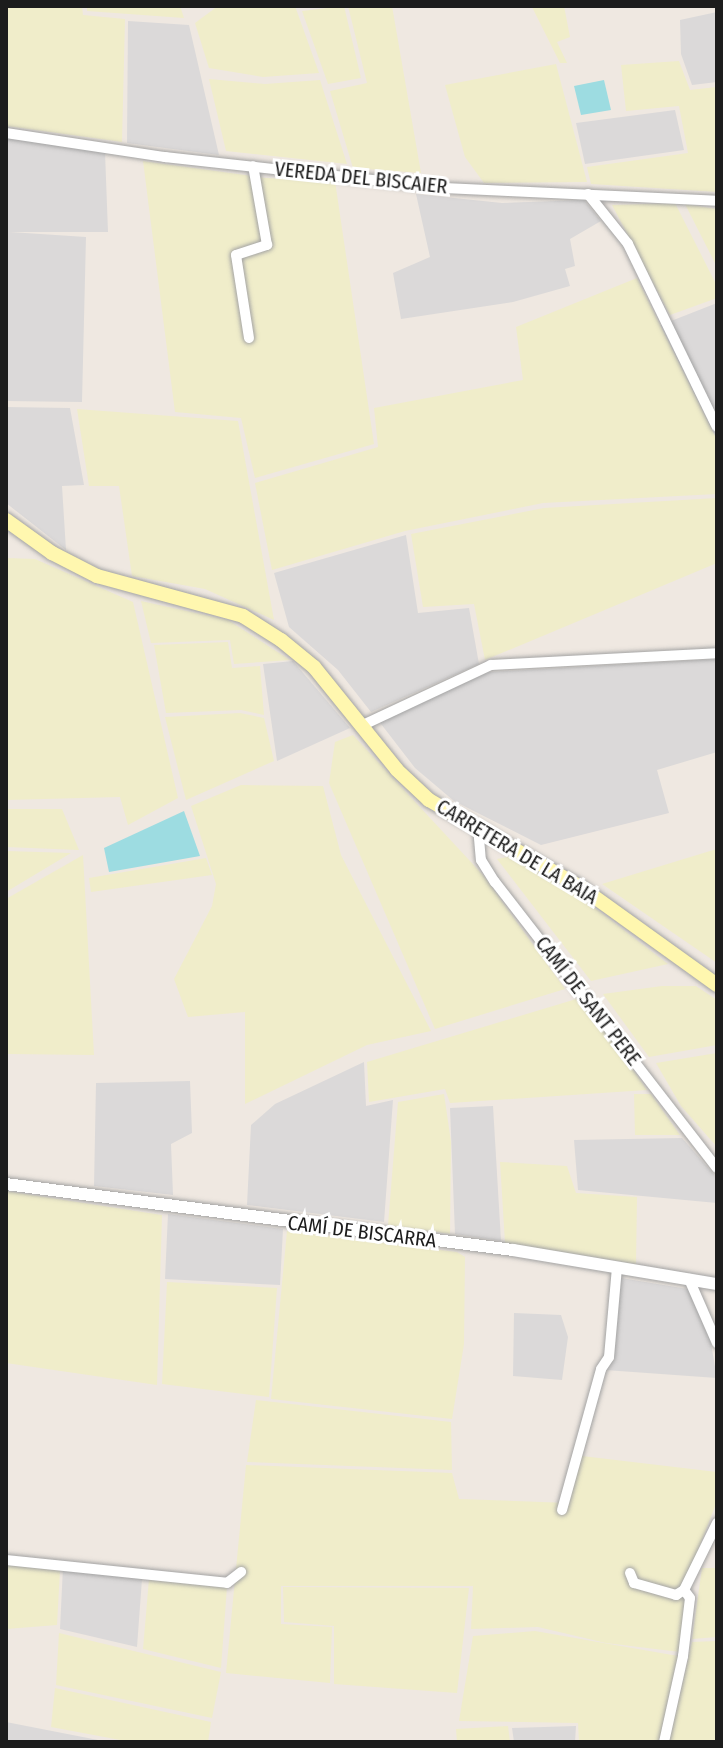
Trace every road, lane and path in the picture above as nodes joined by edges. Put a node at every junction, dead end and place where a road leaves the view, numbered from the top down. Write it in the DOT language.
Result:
graph roads {
  1 [pos="6,133"];
  2 [pos="253,166"];
  3 [pos="588,194"];
  4 [pos="717,201"];
  5 [pos="249,338"];
  6 [pos="717,427"];
  7 [pos="6,520"];
  8 [pos="717,653"];
  9 [pos="363,725"];
  10 [pos="478,827"];
  11 [pos="717,985"];
  12 [pos="717,1168"];
  13 [pos="6,1184"];
  14 [pos="617,1267"];
  15 [pos="689,1279"];
  16 [pos="717,1284"];
  17 [pos="717,1343"];
  18 [pos="562,1510"];
  19 [pos="717,1523"];
  20 [pos="6,1560"];
  21 [pos="241,1572"];
  22 [pos="630,1573"];
  23 [pos="684,1590"];
  24 [pos="664,1742"];
  1 -- 2 [label="street, VEREDA DEL BISCAIER"];
  2 -- 3 [label="street, VEREDA DEL BISCAIER"];
  2 -- 5 [label="street"];
  3 -- 4 [label="street, VEREDA DEL BISCAIER"];
  3 -- 6 [label="street"];
  7 -- 9 [label="main road, CARRETERA DE LA BAIA"];
  8 -- 9 [label="street"];
  9 -- 10 [label="main road, CARRETERA DE LA BAIA"];
  10 -- 11 [label="main road, CARRETERA DE LA BAIA"];
  10 -- 12 [label="street, CAMÍ DE SANT PERE"];
  13 -- 14 [label="street, CAMÍ DE BISCARRA"];
  14 -- 15 [label="street, CAMÍ DE BISCARRA"];
  14 -- 18 [label="street"];
  15 -- 16 [label="street, CAMÍ DE BISCARRA"];
  15 -- 17 [label="street"];
  19 -- 23 [label="street"];
  20 -- 21 [label="street"];
  22 -- 23 [label="street"];
  23 -- 24 [label="street"];
}
